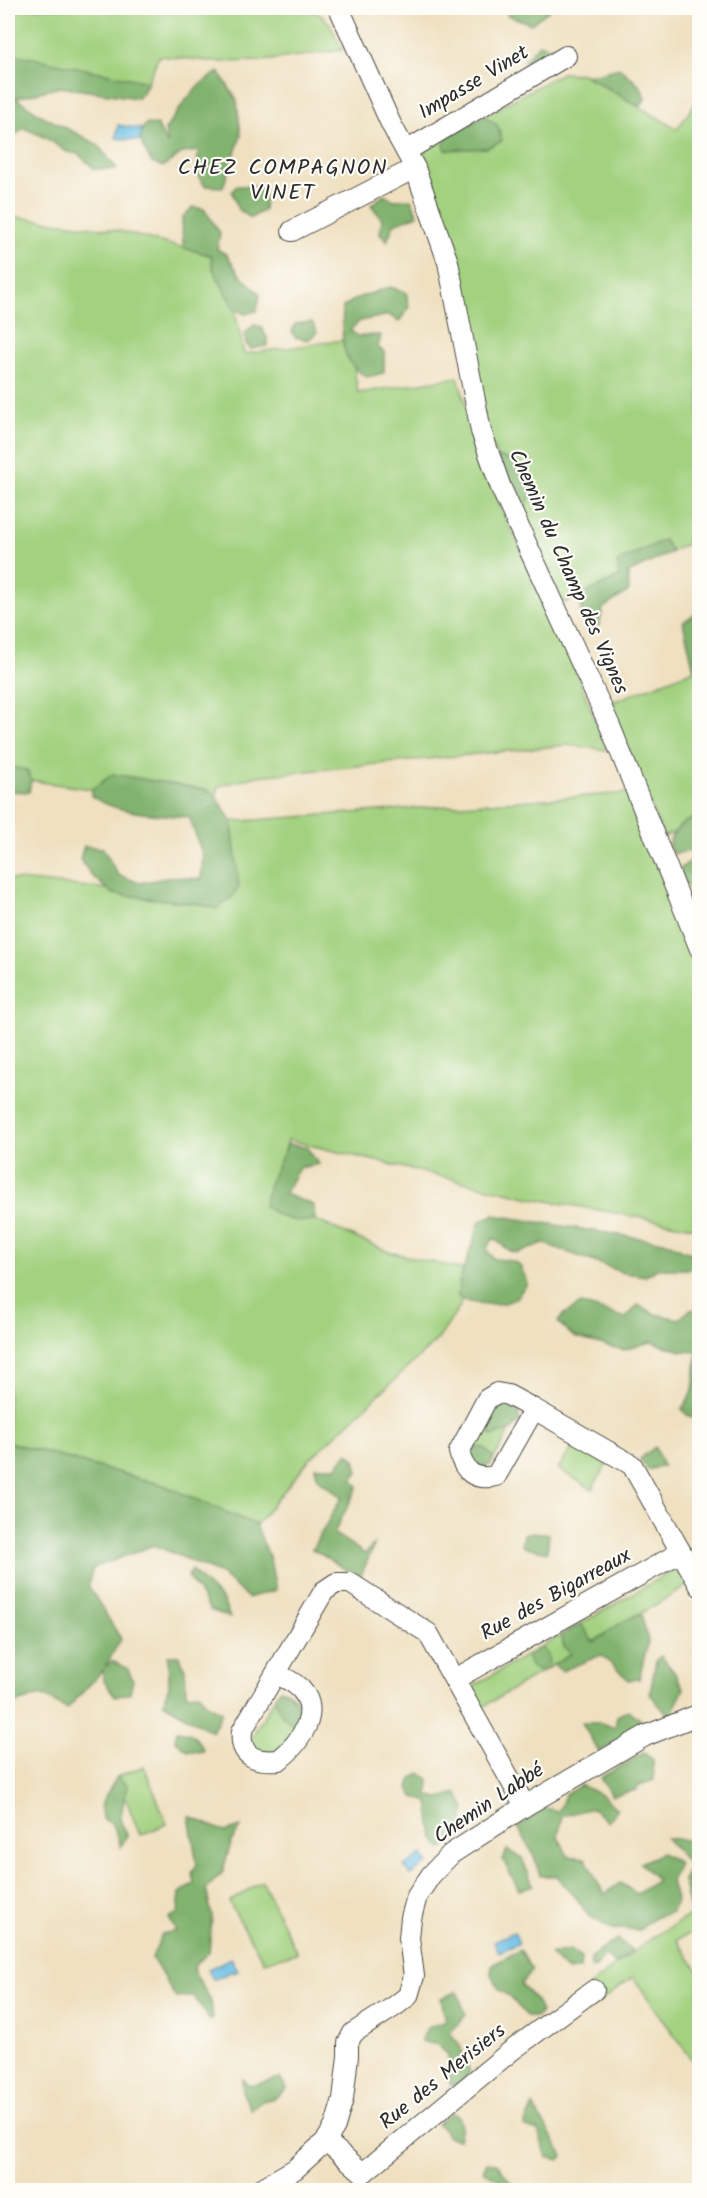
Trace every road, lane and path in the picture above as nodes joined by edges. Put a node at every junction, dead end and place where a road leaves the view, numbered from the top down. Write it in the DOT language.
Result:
graph roads {
  1 [pos="339,8"];
  2 [pos="567,56"];
  3 [pos="410,160"];
  4 [pos="292,231"];
  5 [pos="699,949"];
  6 [pos="534,1409"];
  7 [pos="681,1552"];
  8 [pos="699,1586"];
  9 [pos="276,1674"];
  10 [pos="455,1679"];
  11 [pos="699,1714"];
  12 [pos="525,1806"];
  13 [pos="594,1990"];
  14 [pos="326,2141"];
  15 [pos="258,2190"];
  1 -- 3 [label="street, Chemin du Champ des Vignes"];
  2 -- 3 [label="street, Impasse Vinet"];
  3 -- 4 [label="street, Impasse Vinet"];
  3 -- 5 [label="street, Chemin du Champ des Vignes"];
  6 -- 7 [label="street"];
  7 -- 8 [label="street"];
  7 -- 10 [label="street, Rue des Bigarreaux"];
  9 -- 10 [label="street"];
  10 -- 12 [label="street"];
  11 -- 12 [label="street, Chemin Labbé"];
  12 -- 14 [label="street, Chemin Labbé"];
  13 -- 14 [label="street, Rue des Merisiers"];
  14 -- 15 [label="street, Chemin Labbé"];
}
